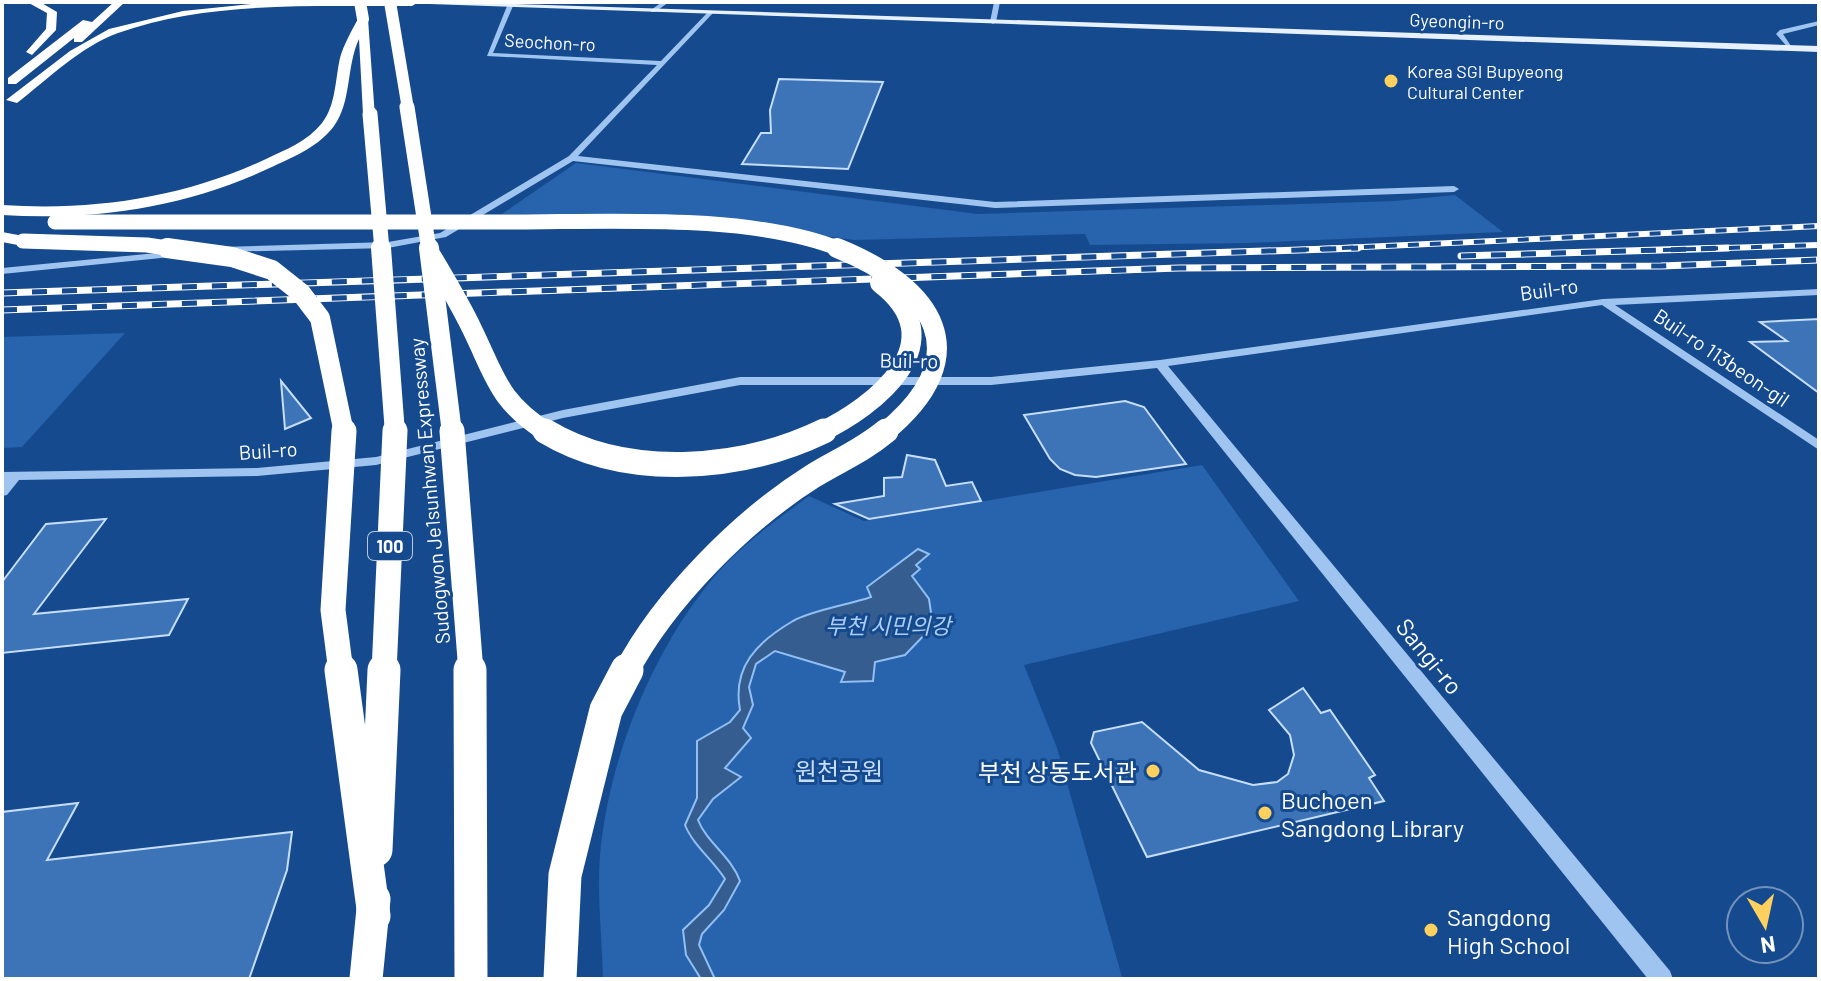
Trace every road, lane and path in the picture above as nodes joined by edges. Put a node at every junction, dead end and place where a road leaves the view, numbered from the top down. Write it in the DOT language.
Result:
graph roads {
  1 [pos="32,2"];
  2 [pos="110,2"];
  3 [pos="120,2"];
  4 [pos="360,2"];
  5 [pos="375,2"];
  6 [pos="390,2"];
  7 [pos="666,2"];
  8 [pos="997,2"];
  9 [pos="407,3"];
  10 [pos="510,6"];
  11 [pos="653,11"];
  12 [pos="710,13"];
  13 [pos="363,19"];
  14 [pos="993,22"];
  15 [pos="91,23"];
  16 [pos="1819,23"];
  17 [pos="1791,48"];
  18 [pos="1819,49"];
  19 [pos="1810,59"];
  20 [pos="663,63"];
  21 [pos="4,96"];
  22 [pos="572,158"];
  23 [pos="1454,189"];
  24 [pos="2,210"];
  25 [pos="2,217"];
  26 [pos="53,221"];
  27 [pos="2,226"];
  28 [pos="2,237"];
  29 [pos="432,257"];
  30 [pos="2,271"];
  31 [pos="1819,292"];
  32 [pos="1603,302"];
  33 [pos="1160,364"];
  34 [pos="1819,446"];
  35 [pos="9,476"];
  36 [pos="2,492"];
  37 [pos="374,916"];
  38 [pos="366,979"];
  39 [pos="471,979"];
  40 [pos="560,979"];
  41 [pos="1662,979"];
  1 -- 21 [label="highway"];
  2 -- 15 [label="highway"];
  3 -- 15 [label="highway"];
  4 -- 13 [label="highway, Sudogwon Je1sunhwan Expressway / 100, bridge"];
  5 -- 9 [label="main road, Gyeongin-ro"];
  6 -- 29 [label="highway, Sudogwon Je1sunhwan Expressway, bridge"];
  7 -- 11 [label="street"];
  8 -- 14 [label="street"];
  9 -- 10 [label="main road, Gyeongin-ro"];
  9 -- 21 [label="highway"];
  10 -- 11 [label="main road, Gyeongin-ro"];
  10 -- 20 [label="street, Seochon-ro"];
  11 -- 12 [label="main road, Gyeongin-ro"];
  12 -- 14 [label="main road, Gyeongin-ro"];
  12 -- 20 [label="street"];
  13 -- 26 [label="highway"];
  13 -- 37 [label="highway, Sudogwon Je1sunhwan Expressway / 100, bridge"];
  14 -- 17 [label="main road, Gyeongin-ro"];
  15 -- 21 [label="highway"];
  16 -- 17 [label="street"];
  17 -- 18 [label="main road, Gyeongin-ro"];
  17 -- 19 [label="main road"];
  20 -- 22 [label="street"];
  22 -- 23 [label="street"];
  22 -- 30 [label="street"];
  24 -- 26 [label="highway"];
  25 -- 26 [label="highway"];
  26 -- 27 [label="highway"];
  26 -- 29 [label="highway, bridge"];
  26 -- 40 [label="highway, bridge"];
  28 -- 37 [label="highway, bridge"];
  29 -- 39 [label="highway, Sudogwon Je1sunhwan Expressway, bridge"];
  31 -- 32 [label="street, Buil-ro"];
  32 -- 33 [label="street, Buil-ro"];
  32 -- 34 [label="street, Buil-ro 113beon-gil"];
  33 -- 35 [label="street, Buil-ro"];
  33 -- 41 [label="street, Sangi-ro"];
  35 -- 36 [label="street"];
  37 -- 38 [label="highway, Sudogwon Je1sunhwan Expressway / 100, bridge"];
}
